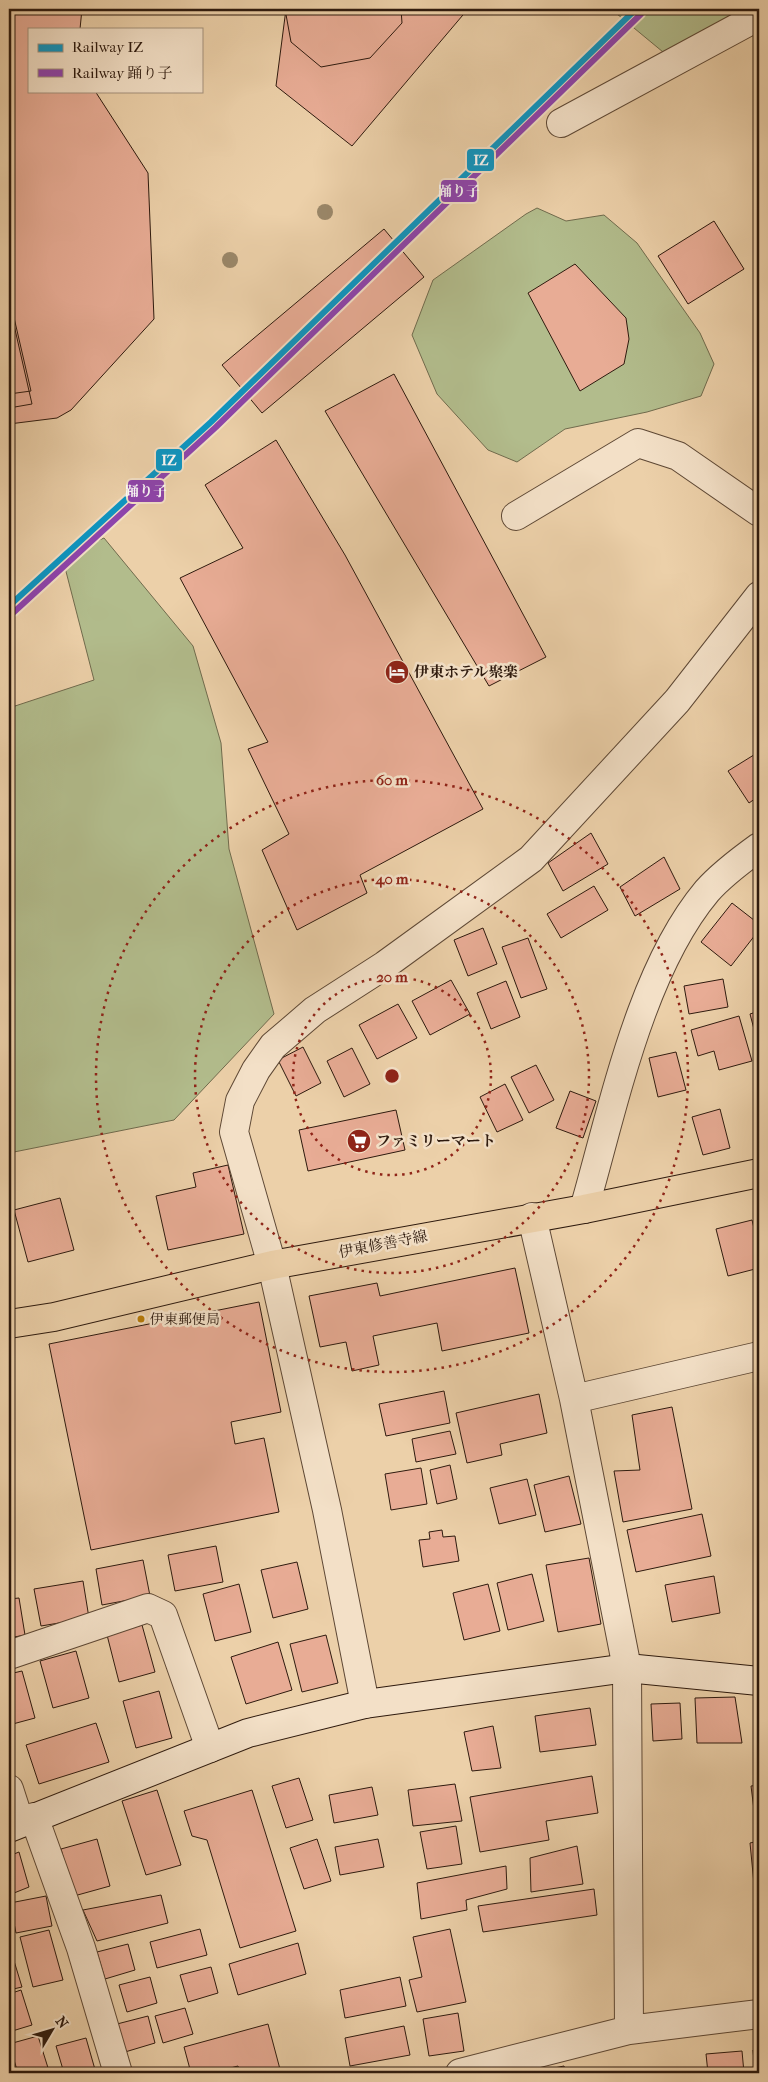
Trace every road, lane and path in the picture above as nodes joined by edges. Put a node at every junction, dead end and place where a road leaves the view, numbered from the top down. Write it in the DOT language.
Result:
graph roads {
  1 [pos="759,16"];
  2 [pos="560,122"];
  3 [pos="759,512"];
  4 [pos="516,516"];
  5 [pos="759,596"];
  6 [pos="759,848"];
  7 [pos="759,1173"];
  8 [pos="584,1208"];
  9 [pos="532,1217"];
  10 [pos="272,1265"];
  11 [pos="9,1324"];
  12 [pos="759,1356"];
  13 [pos="574,1399"];
  14 [pos="9,1655"];
  15 [pos="627,1668"];
  16 [pos="759,1681"];
  17 [pos="365,1704"];
  18 [pos="210,1748"];
  19 [pos="9,1789"];
  20 [pos="21,1823"];
  21 [pos="759,2014"];
  22 [pos="629,2030"];
  23 [pos="118,2073"];
  24 [pos="460,2073"];
  1 -- 2 [label="street"];
  3 -- 4 [label="street"];
  5 -- 10 [label="street"];
  6 -- 8 [label="street"];
  7 -- 8 [label="main road, 伊東修善寺線"];
  8 -- 9 [label="main road, 伊東修善寺線"];
  9 -- 10 [label="main road, 伊東修善寺線"];
  9 -- 13 [label="street"];
  10 -- 11 [label="main road, 伊東修善寺線"];
  10 -- 17 [label="street"];
  12 -- 13 [label="street"];
  13 -- 15 [label="street"];
  14 -- 18 [label="street"];
  15 -- 16 [label="street"];
  15 -- 17 [label="street"];
  15 -- 22 [label="street"];
  17 -- 18 [label="street"];
  18 -- 20 [label="street"];
  19 -- 20 [label="street"];
  20 -- 23 [label="street"];
  21 -- 22 [label="street"];
  22 -- 24 [label="street"];
}
